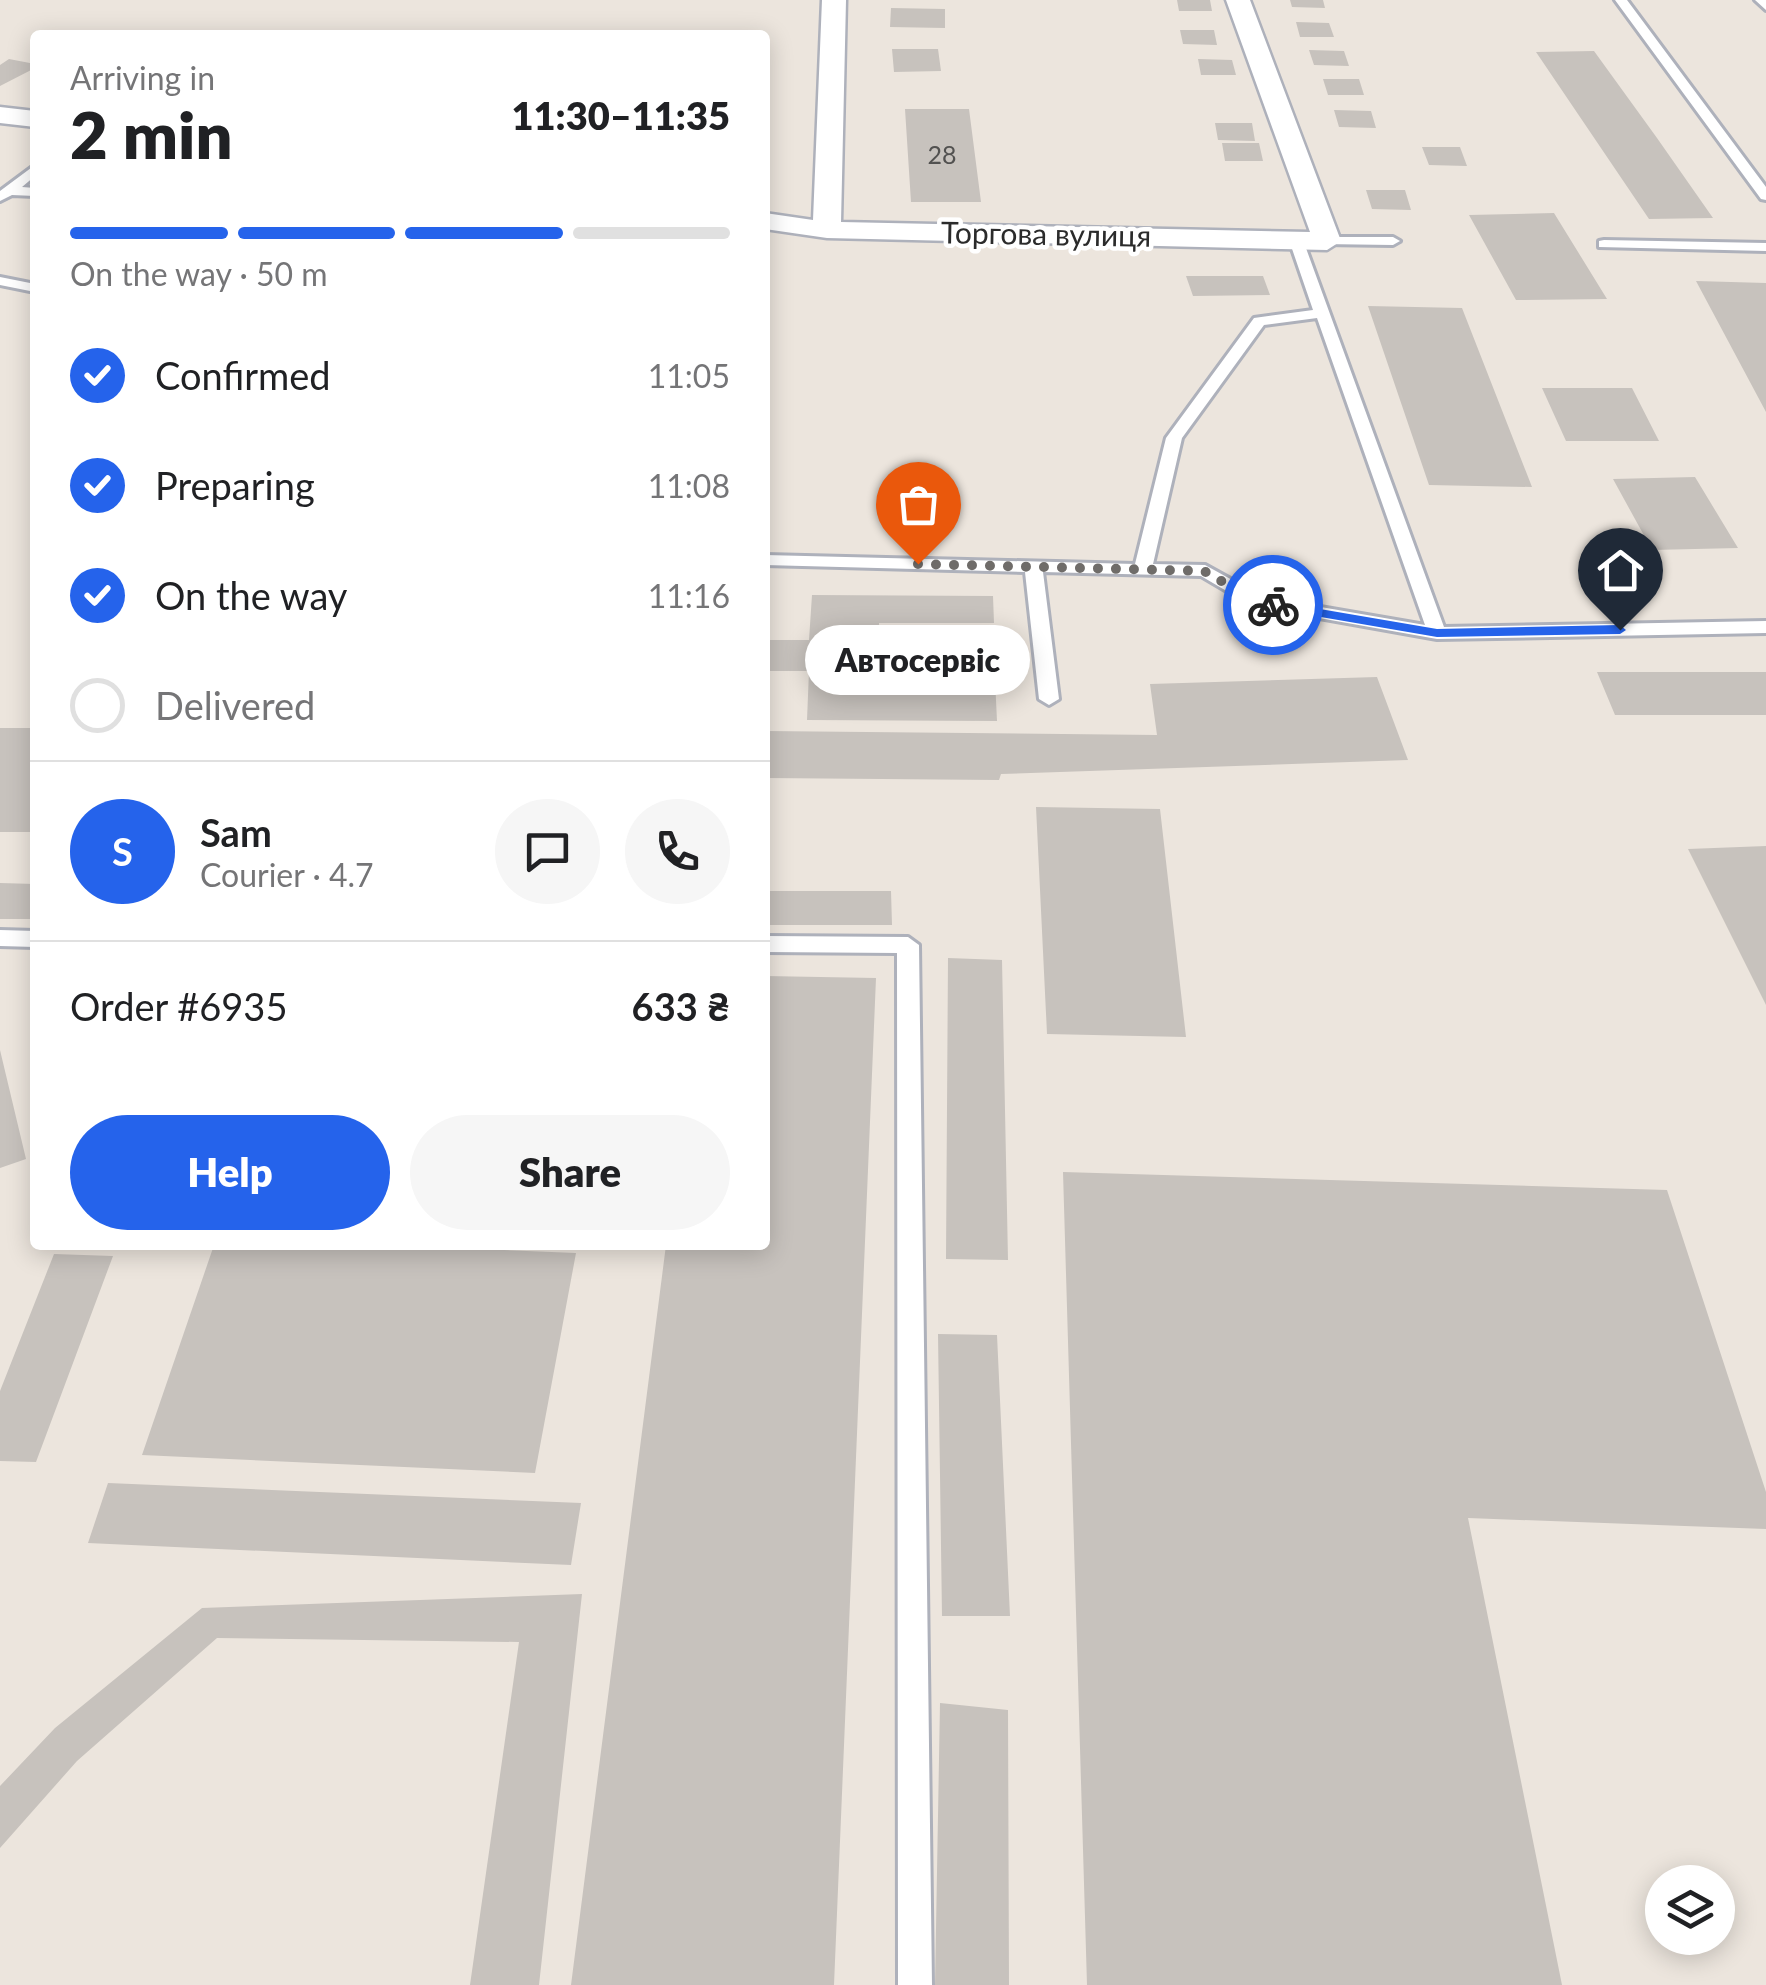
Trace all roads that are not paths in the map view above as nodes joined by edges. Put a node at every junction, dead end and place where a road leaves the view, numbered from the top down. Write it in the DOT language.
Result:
graph roads {
  1 [pos="834,0"];
  2 [pos="1238,0"];
  3 [pos="1621,0"];
  4 [pos="0,115"];
  5 [pos="30,118"];
  6 [pos="30,174"];
  7 [pos="30,192"];
  8 [pos="5,194"];
  9 [pos="1766,196"];
  10 [pos="770,222"];
  11 [pos="827,230"];
  12 [pos="1296,240"];
  13 [pos="1327,240"];
  14 [pos="1394,242"];
  15 [pos="1604,244"];
  16 [pos="1766,247"];
  17 [pos="0,280"];
  18 [pos="30,287"];
  19 [pos="1322,313"];
  20 [pos="770,560"];
  21 [pos="1032,567"];
  22 [pos="1143,569"];
  23 [pos="1766,627"];
  24 [pos="1437,633"];
  25 [pos="1049,700"];
  26 [pos="0,938"];
  27 [pos="30,938"];
  28 [pos="770,944"];
  29 [pos="915,1985"];
  1 -- 11 [label="street"];
  2 -- 13 [label="street"];
  3 -- 9 [label="lane"];
  4 -- 5 [label="street"];
  6 -- 8 [label="lane"];
  7 -- 8 [label="lane"];
  10 -- 11 [label="street, Торгова вулиця"];
  11 -- 12 [label="street, Торгова вулиця"];
  12 -- 13 [label="street, Торгова вулиця"];
  12 -- 19 [label="lane"];
  13 -- 14 [label="lane"];
  15 -- 16 [label="lane"];
  17 -- 18 [label="lane"];
  19 -- 22 [label="lane"];
  19 -- 24 [label="lane"];
  20 -- 21 [label="lane"];
  21 -- 22 [label="lane"];
  21 -- 25 [label="lane"];
  22 -- 24 [label="lane"];
  23 -- 24 [label="lane"];
  26 -- 27 [label="lane"];
  28 -- 29 [label="lane"];
}
